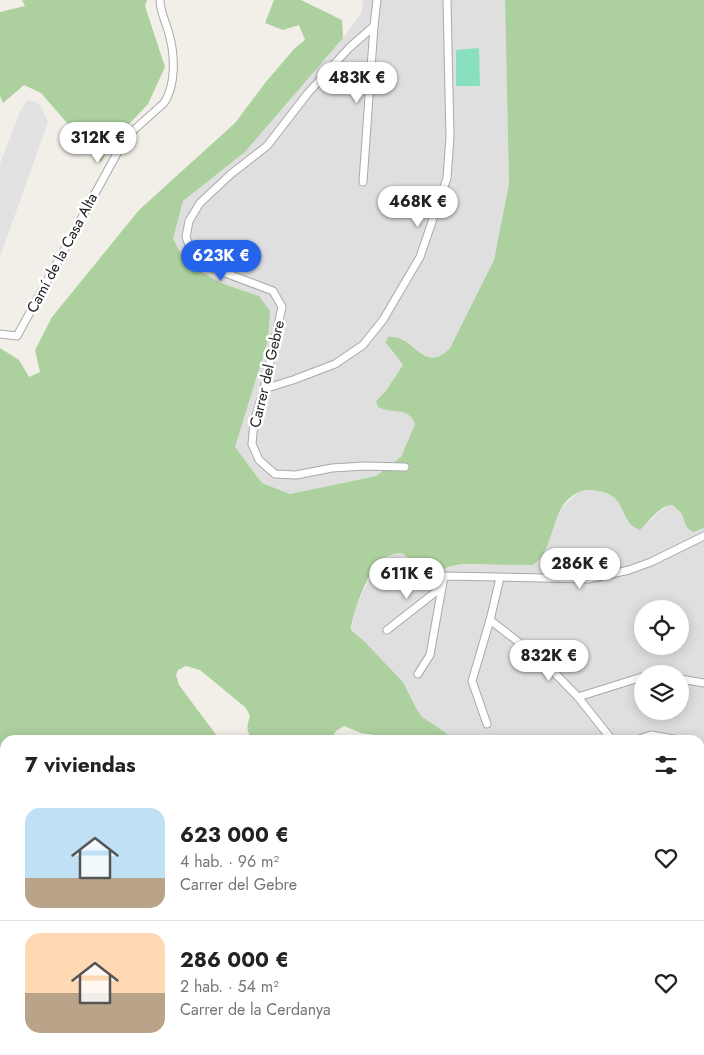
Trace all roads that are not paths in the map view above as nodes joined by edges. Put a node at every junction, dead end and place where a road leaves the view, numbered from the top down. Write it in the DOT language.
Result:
graph roads {
  1 [pos="160,0"];
  2 [pos="376,0"];
  3 [pos="447,0"];
  4 [pos="374,26"];
  5 [pos="363,182"];
  6 [pos="0,334"];
  7 [pos="264,389"];
  8 [pos="405,467"];
  9 [pos="704,536"];
  10 [pos="500,578"];
  11 [pos="442,587"];
  12 [pos="490,620"];
  13 [pos="387,630"];
  14 [pos="418,674"];
  15 [pos="634,680"];
  16 [pos="689,681"];
  17 [pos="704,683"];
  18 [pos="578,696"];
  19 [pos="487,724"];
  20 [pos="608,735"];
  1 -- 6 [label="street, Camí de la Casa Alta"];
  2 -- 4 [label="street"];
  3 -- 7 [label="street"];
  4 -- 5 [label="street"];
  4 -- 7 [label="street, Carrer del Gebre"];
  7 -- 8 [label="street, Carrer del Gebre"];
  9 -- 10 [label="street"];
  10 -- 11 [label="street"];
  10 -- 12 [label="street"];
  11 -- 13 [label="street"];
  11 -- 14 [label="street"];
  12 -- 18 [label="street"];
  12 -- 19 [label="street"];
  15 -- 18 [label="street"];
  16 -- 17 [label="street"];
  18 -- 20 [label="street"];
}
